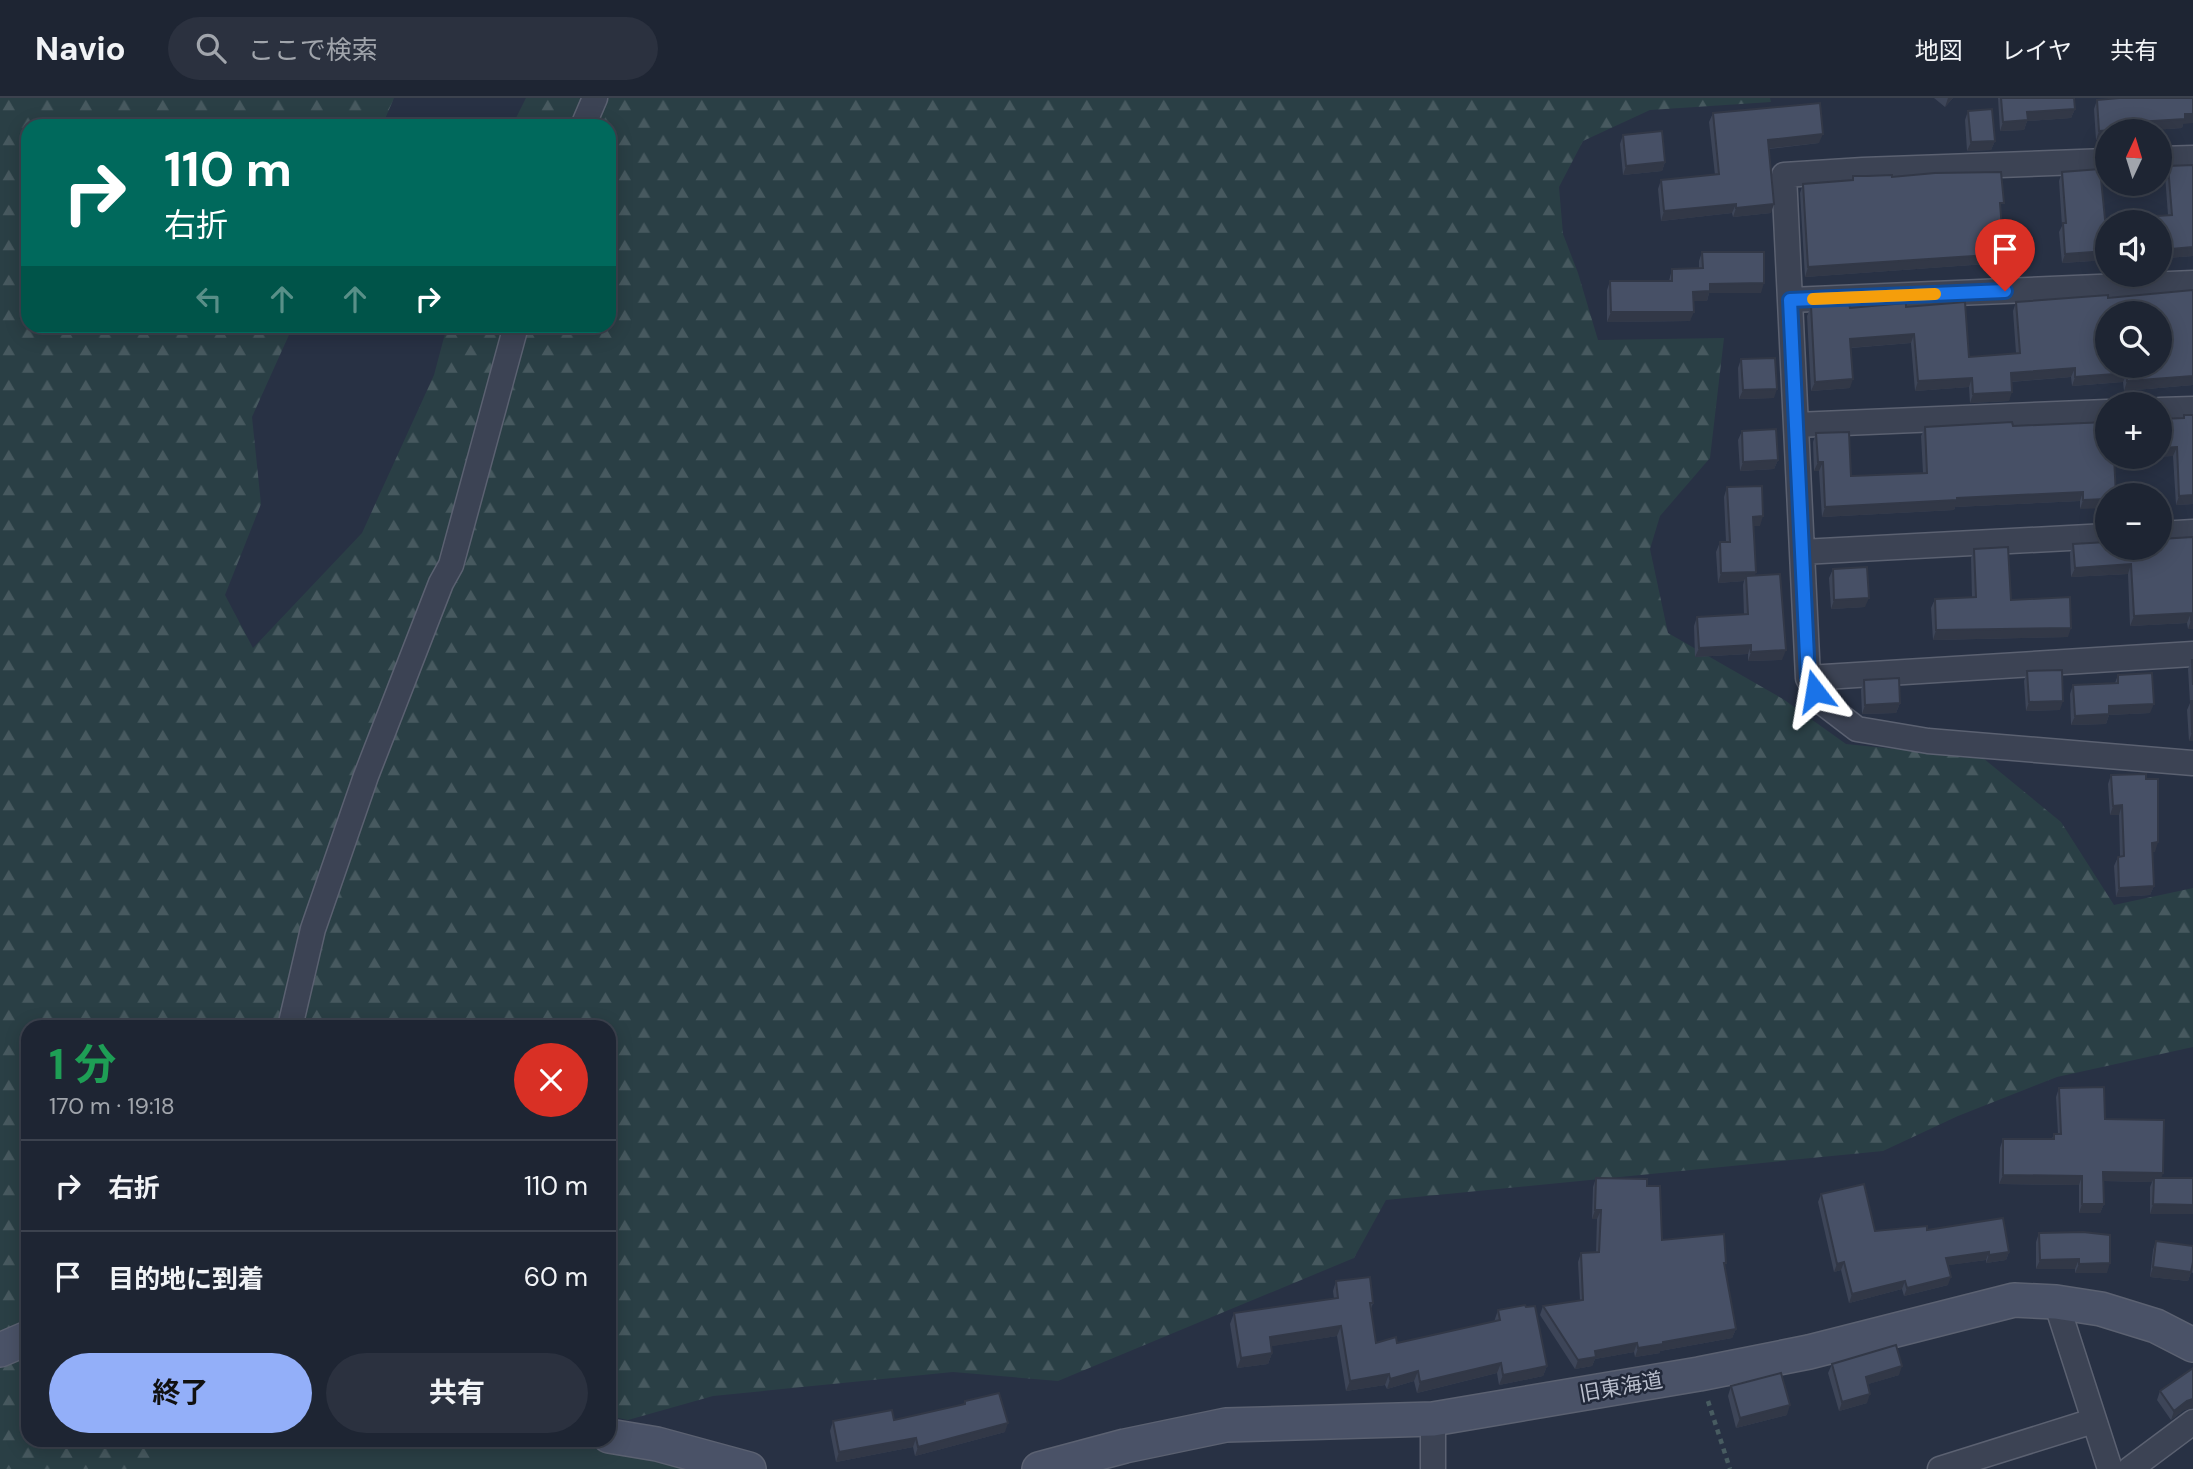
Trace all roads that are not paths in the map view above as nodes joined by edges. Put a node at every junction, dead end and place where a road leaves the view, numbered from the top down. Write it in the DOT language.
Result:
graph roads {
  1 [pos="595,98"];
  2 [pos="586,119"];
  3 [pos="2193,158"];
  4 [pos="2172,159"];
  5 [pos="2095,161"];
  6 [pos="2193,282"];
  7 [pos="1790,300"];
  8 [pos="514,333"];
  9 [pos="2193,409"];
  10 [pos="2172,410"];
  11 [pos="2095,413"];
  12 [pos="1796,425"];
  13 [pos="2193,532"];
  14 [pos="2172,533"];
  15 [pos="2095,537"];
  16 [pos="1802,552"];
  17 [pos="2193,654"];
  18 [pos="1808,678"];
  19 [pos="2193,763"];
  20 [pos="292,1020"];
  21 [pos="2056,1302"];
  22 [pos="21,1340"];
  23 [pos="2193,1345"];
  24 [pos="0,1350"];
  25 [pos="1433,1419"];
  26 [pos="2093,1421"];
  27 [pos="2193,1422"];
  28 [pos="616,1437"];
  29 [pos="749,1469"];
  30 [pos="1039,1469"];
  31 [pos="1433,1469"];
  32 [pos="1940,1469"];
  33 [pos="2110,1469"];
  34 [pos="2130,1469"];
  1 -- 2 [label="street"];
  3 -- 4 [label="street"];
  5 -- 7 [label="street"];
  6 -- 7 [label="street"];
  7 -- 12 [label="street"];
  8 -- 20 [label="street"];
  9 -- 10 [label="street"];
  11 -- 12 [label="street"];
  12 -- 16 [label="street"];
  13 -- 14 [label="street"];
  15 -- 16 [label="street"];
  16 -- 18 [label="street"];
  17 -- 18 [label="street"];
  18 -- 19 [label="street"];
  21 -- 23 [label="street, 旧東海道"];
  21 -- 25 [label="street, 旧東海道"];
  21 -- 26 [label="street"];
  22 -- 24 [label="street"];
  25 -- 30 [label="street, 旧東海道"];
  25 -- 31 [label="street"];
  26 -- 32 [label="street"];
  26 -- 33 [label="street"];
  27 -- 34 [label="street"];
  28 -- 29 [label="street"];
}
